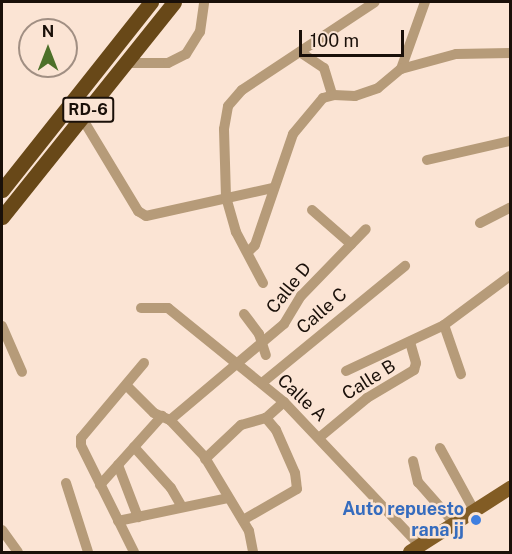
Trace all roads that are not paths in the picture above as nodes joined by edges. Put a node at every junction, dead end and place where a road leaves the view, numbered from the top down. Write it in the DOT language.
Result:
graph roads {
  1 [pos="151,2"];
  2 [pos="174,2"];
  3 [pos="204,2"];
  4 [pos="375,2"];
  5 [pos="425,2"];
  6 [pos="300,52"];
  7 [pos="510,53"];
  8 [pos="126,63"];
  9 [pos="401,69"];
  10 [pos="332,95"];
  11 [pos="82,118"];
  12 [pos="510,141"];
  13 [pos="427,160"];
  14 [pos="272,188"];
  15 [pos="2,190"];
  16 [pos="226,197"];
  17 [pos="510,208"];
  18 [pos="312,210"];
  19 [pos="2,217"];
  20 [pos="480,223"];
  21 [pos="366,229"];
  22 [pos="351,244"];
  23 [pos="249,251"];
  24 [pos="405,266"];
  25 [pos="510,276"];
  26 [pos="263,283"];
  27 [pos="141,308"];
  28 [pos="244,314"];
  29 [pos="444,325"];
  30 [pos="2,326"];
  31 [pos="260,341"];
  32 [pos="410,342"];
  33 [pos="266,355"];
  34 [pos="144,363"];
  35 [pos="237,365"];
  36 [pos="346,371"];
  37 [pos="22,372"];
  38 [pos="461,374"];
  39 [pos="262,383"];
  40 [pos="126,386"];
  41 [pos="284,402"];
  42 [pos="166,418"];
  43 [pos="266,418"];
  44 [pos="320,437"];
  45 [pos="134,447"];
  46 [pos="440,448"];
  47 [pos="205,459"];
  48 [pos="413,461"];
  49 [pos="118,465"];
  50 [pos="66,483"];
  51 [pos="100,485"];
  52 [pos="510,488"];
  53 [pos="228,498"];
  54 [pos="182,507"];
  55 [pos="474,510"];
  56 [pos="138,517"];
  57 [pos="243,520"];
  58 [pos="118,521"];
  59 [pos="454,523"];
  60 [pos="2,530"];
  61 [pos="415,549"];
  62 [pos="18,552"];
  63 [pos="88,552"];
  64 [pos="134,552"];
  65 [pos="254,552"];
  1 -- 15 [label="highway, RD-6"];
  2 -- 8 [label="highway, RD-6"];
  3 -- 8 [label="street"];
  4 -- 6 [label="street"];
  5 -- 9 [label="street"];
  6 -- 10 [label="street"];
  6 -- 16 [label="street"];
  7 -- 9 [label="street"];
  8 -- 11 [label="highway, RD-6"];
  9 -- 10 [label="street"];
  10 -- 14 [label="street"];
  11 -- 16 [label="street"];
  11 -- 19 [label="highway, RD-6"];
  12 -- 13 [label="street"];
  14 -- 16 [label="street"];
  14 -- 23 [label="street"];
  16 -- 23 [label="street"];
  17 -- 20 [label="street"];
  18 -- 22 [label="street"];
  21 -- 22 [label="street, Calle D"];
  22 -- 31 [label="street, Calle D"];
  23 -- 26 [label="street"];
  24 -- 39 [label="street, Calle C"];
  25 -- 29 [label="street"];
  27 -- 35 [label="street, Calle A"];
  28 -- 31 [label="street"];
  29 -- 32 [label="street"];
  29 -- 38 [label="street"];
  30 -- 37 [label="street"];
  31 -- 33 [label="street"];
  31 -- 35 [label="street, Calle D"];
  32 -- 36 [label="street"];
  32 -- 44 [label="street, Calle B"];
  34 -- 40 [label="street"];
  35 -- 39 [label="street, Calle A"];
  35 -- 42 [label="street, Calle D"];
  39 -- 41 [label="street, Calle A"];
  40 -- 42 [label="street"];
  40 -- 51 [label="street"];
  41 -- 43 [label="street"];
  41 -- 44 [label="street, Calle A"];
  42 -- 45 [label="street, Calle D"];
  42 -- 47 [label="street"];
  43 -- 47 [label="street"];
  43 -- 57 [label="street"];
  44 -- 61 [label="street, Calle A"];
  45 -- 49 [label="street, Calle D"];
  45 -- 54 [label="street"];
  46 -- 55 [label="street"];
  47 -- 53 [label="street"];
  48 -- 59 [label="street"];
  49 -- 51 [label="street, Calle D"];
  49 -- 56 [label="street"];
  50 -- 63 [label="street"];
  51 -- 58 [label="street"];
  52 -- 55 [label="main road"];
  53 -- 54 [label="street"];
  53 -- 57 [label="street"];
  54 -- 56 [label="street"];
  55 -- 59 [label="main road"];
  56 -- 58 [label="street"];
  57 -- 65 [label="street"];
  58 -- 64 [label="street"];
  59 -- 61 [label="main road"];
  60 -- 62 [label="street"];
}
